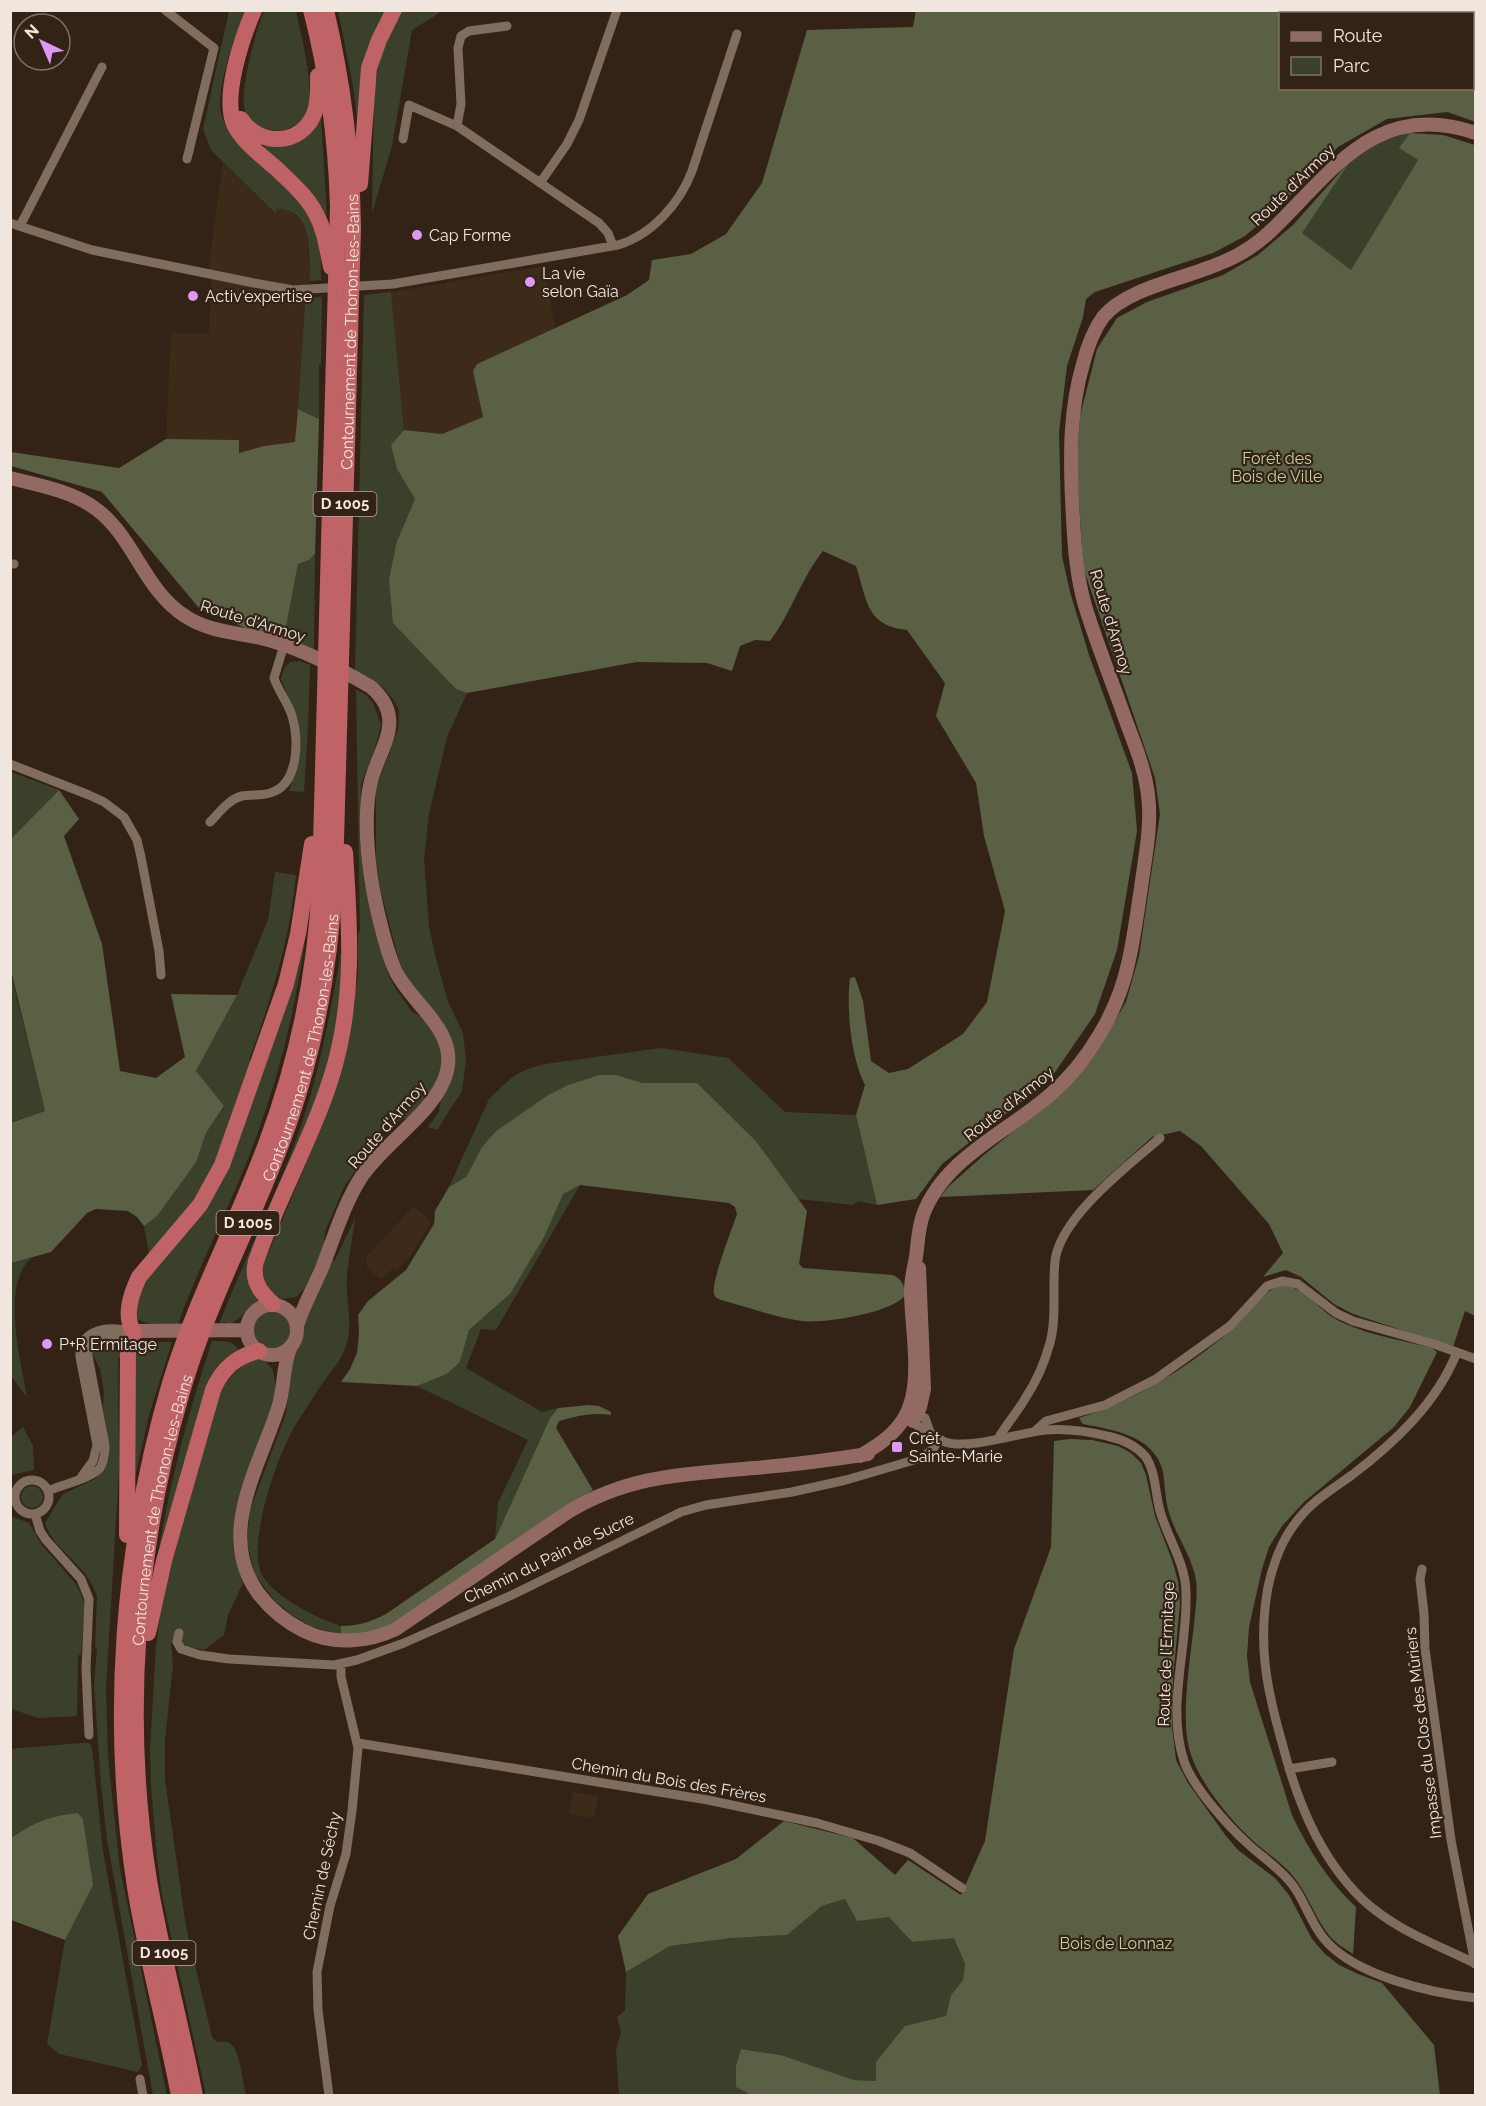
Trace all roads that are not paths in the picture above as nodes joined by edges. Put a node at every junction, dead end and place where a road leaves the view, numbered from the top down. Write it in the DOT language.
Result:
graph roads {
  1 [pos="165,10"];
  2 [pos="254,10"];
  3 [pos="311,10"];
  4 [pos="326,10"];
  5 [pos="394,10"];
  6 [pos="617,10"];
  7 [pos="507,26"];
  8 [pos="736,34"];
  9 [pos="320,46"];
  10 [pos="102,67"];
  11 [pos="233,81"];
  12 [pos="457,126"];
  13 [pos="1476,133"];
  14 [pos="403,139"];
  15 [pos="187,159"];
  16 [pos="540,183"];
  17 [pos="15,225"];
  18 [pos="613,246"];
  19 [pos="352,260"];
  20 [pos="337,298"];
  21 [pos="10,478"];
  22 [pos="284,645"];
  23 [pos="339,749"];
  24 [pos="10,764"];
  25 [pos="324,765"];
  26 [pos="210,822"];
  27 [pos="161,975"];
  28 [pos="1160,1138"];
  29 [pos="315,1284"];
  30 [pos="278,1306"];
  31 [pos="297,1326"];
  32 [pos="247,1330"];
  33 [pos="130,1340"];
  34 [pos="291,1346"];
  35 [pos="263,1352"];
  36 [pos="1457,1352"];
  37 [pos="1476,1359"];
  38 [pos="282,1390"];
  39 [pos="911,1415"];
  40 [pos="1035,1431"];
  41 [pos="998,1439"];
  42 [pos="939,1440"];
  43 [pos="13,1487"];
  44 [pos="48,1491"];
  45 [pos="13,1506"];
  46 [pos="35,1514"];
  47 [pos="1422,1569"];
  48 [pos="126,1614"];
  49 [pos="179,1633"];
  50 [pos="341,1665"];
  51 [pos="137,1693"];
  52 [pos="89,1735"];
  53 [pos="358,1743"];
  54 [pos="1332,1762"];
  55 [pos="1289,1769"];
  56 [pos="962,1888"];
  57 [pos="1475,1964"];
  58 [pos="1476,1998"];
  59 [pos="140,2079"];
  60 [pos="143,2096"];
  61 [pos="180,2096"];
  62 [pos="195,2096"];
  63 [pos="329,2096"];
  1 -- 15 [label="street"];
  2 -- 11 [label="highway"];
  3 -- 9 [label="highway, Contournement de Thonon-les-Bains / D 1005"];
  4 -- 19 [label="highway, Contournement de Thonon-les-Bains / D 1005"];
  5 -- 19 [label="highway"];
  6 -- 16 [label="street"];
  7 -- 12 [label="street"];
  8 -- 18 [label="street"];
  9 -- 11 [label="highway"];
  9 -- 20 [label="highway, Contournement de Thonon-les-Bains / D 1005"];
  10 -- 17 [label="street"];
  11 -- 20 [label="highway"];
  12 -- 14 [label="street"];
  12 -- 16 [label="street"];
  13 -- 39 [label="main road, Route d'Armoy"];
  16 -- 18 [label="street"];
  17 -- 18 [label="street"];
  19 -- 23 [label="highway, Contournement de Thonon-les-Bains / D 1005"];
  20 -- 25 [label="highway, Contournement de Thonon-les-Bains / D 1005"];
  21 -- 22 [label="main road, Route d'Armoy"];
  22 -- 26 [label="street"];
  22 -- 29 [label="main road, Route d'Armoy"];
  23 -- 30 [label="highway, D 1005"];
  23 -- 51 [label="highway, Contournement de Thonon-les-Bains / D 1005"];
  24 -- 27 [label="street"];
  25 -- 33 [label="highway, D 1005"];
  25 -- 48 [label="highway, Contournement de Thonon-les-Bains / D 1005"];
  28 -- 41 [label="street"];
  29 -- 30 [label="main road, Route d'Armoy"];
  29 -- 31 [label="main road, Route d'Armoy"];
  30 -- 31 [label="main road"];
  30 -- 32 [label="main road"];
  31 -- 34 [label="main road"];
  32 -- 33 [label="main road"];
  32 -- 35 [label="main road"];
  33 -- 44 [label="street"];
  33 -- 48 [label="highway, D 1005"];
  34 -- 35 [label="main road"];
  34 -- 38 [label="main road"];
  35 -- 38 [label="main road"];
  35 -- 51 [label="highway, D 1005"];
  36 -- 37 [label="street"];
  36 -- 40 [label="street"];
  36 -- 55 [label="street"];
  38 -- 39 [label="main road"];
  39 -- 42 [label="street"];
  40 -- 41 [label="street"];
  40 -- 58 [label="street, Route de l'Ermitage"];
  41 -- 42 [label="street"];
  42 -- 50 [label="street, Chemin du Pain de Sucre"];
  43 -- 44 [label="street"];
  43 -- 45 [label="street"];
  44 -- 46 [label="street"];
  45 -- 46 [label="street"];
  46 -- 52 [label="street"];
  47 -- 57 [label="street, Impasse du Clos des Mûriers"];
  48 -- 61 [label="highway, Contournement de Thonon-les-Bains / D 1005"];
  49 -- 50 [label="street, Chemin du Pain de Sucre"];
  50 -- 53 [label="street, Chemin de Séchy"];
  51 -- 62 [label="highway, Contournement de Thonon-les-Bains / D 1005"];
  53 -- 56 [label="street, Chemin du Bois des Frères"];
  53 -- 63 [label="street, Chemin de Séchy"];
  54 -- 55 [label="street"];
  55 -- 57 [label="street"];
  59 -- 60 [label="street"];
}
